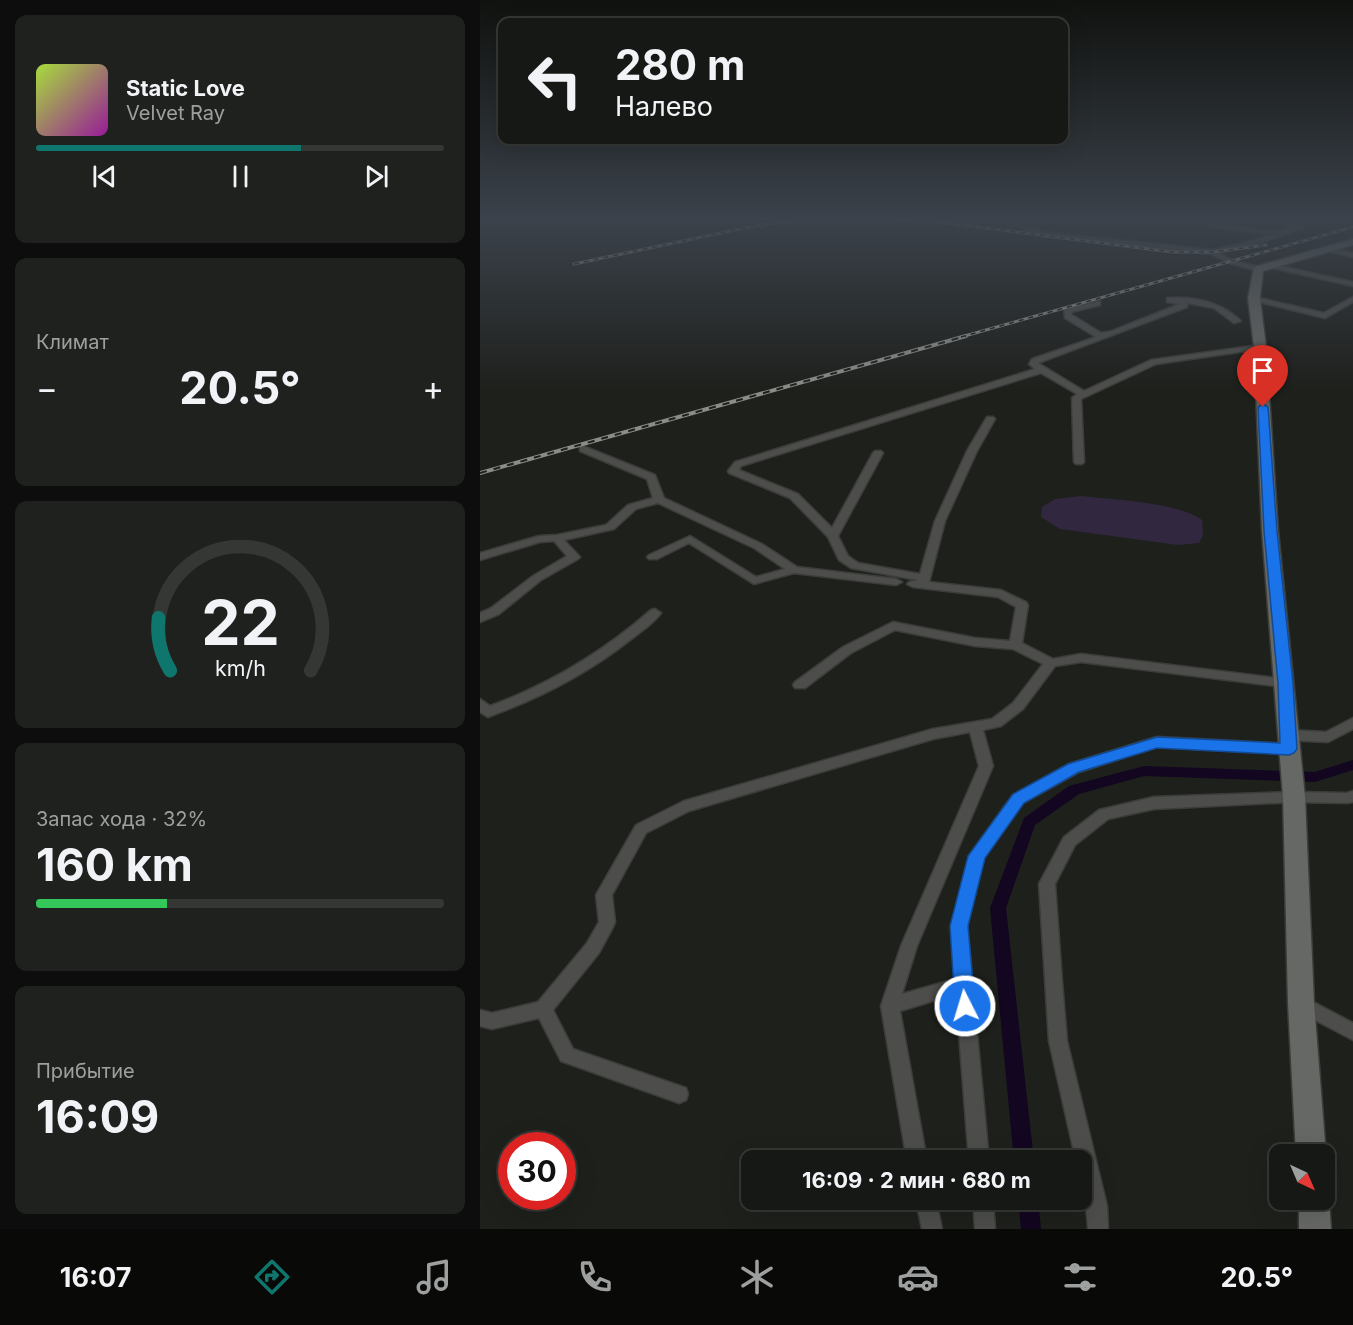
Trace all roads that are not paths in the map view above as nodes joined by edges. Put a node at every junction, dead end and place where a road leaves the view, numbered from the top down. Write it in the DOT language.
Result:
graph roads {
  1 [pos="1260,275"];
  2 [pos="1307,275"];
  3 [pos="1353,284"];
  4 [pos="1254,298"];
  5 [pos="1353,299"];
  6 [pos="1170,300"];
  7 [pos="1182,302"];
  8 [pos="1097,303"];
  9 [pos="1237,321"];
  10 [pos="1103,335"];
  11 [pos="1260,347"];
  12 [pos="1041,370"];
  13 [pos="1083,394"];
  14 [pos="990,419"];
  15 [pos="583,449"];
  16 [pos="878,453"];
  17 [pos="1079,462"];
  18 [pos="658,500"];
  19 [pos="833,536"];
  20 [pos="558,538"];
  21 [pos="653,557"];
  22 [pos="480,558"];
  23 [pos="794,570"];
  24 [pos="924,582"];
  25 [pos="655,613"];
  26 [pos="480,618"];
  27 [pos="1016,645"];
  28 [pos="1051,663"];
  29 [pos="1285,683"];
  30 [pos="800,685"];
  31 [pos="480,704"];
  32 [pos="1353,723"];
  33 [pos="975,726"];
  34 [pos="1288,742"];
  35 [pos="1294,797"];
  36 [pos="1351,798"];
  37 [pos="963,984"];
  38 [pos="1301,1003"];
  39 [pos="890,1006"];
  40 [pos="543,1009"];
  41 [pos="480,1018"];
  42 [pos="1353,1032"];
  43 [pos="679,1094"];
  44 [pos="1310,1144"];
  45 [pos="915,1150"];
  46 [pos="978,1150"];
  47 [pos="928,1210"];
  48 [pos="983,1210"];
  49 [pos="1314,1210"];
  50 [pos="932,1229"];
  51 [pos="985,1229"];
  52 [pos="1098,1229"];
  53 [pos="1315,1229"];
  1 -- 4 [label="main road"];
  2 -- 3 [label="street"];
  4 -- 5 [label="street"];
  4 -- 11 [label="main road"];
  6 -- 7 [label="street"];
  7 -- 9 [label="street"];
  7 -- 10 [label="street"];
  8 -- 10 [label="street"];
  10 -- 12 [label="street"];
  11 -- 13 [label="street"];
  11 -- 29 [label="main road"];
  12 -- 13 [label="street"];
  12 -- 19 [label="street"];
  13 -- 17 [label="street"];
  14 -- 24 [label="street"];
  15 -- 18 [label="street"];
  16 -- 19 [label="street"];
  18 -- 20 [label="street"];
  18 -- 23 [label="street"];
  19 -- 24 [label="street"];
  20 -- 22 [label="street"];
  20 -- 26 [label="street"];
  21 -- 23 [label="street"];
  23 -- 24 [label="street"];
  24 -- 27 [label="street"];
  25 -- 31 [label="street"];
  27 -- 28 [label="street"];
  27 -- 30 [label="street"];
  28 -- 29 [label="street"];
  28 -- 33 [label="street"];
  29 -- 34 [label="main road"];
  32 -- 34 [label="street"];
  33 -- 39 [label="street"];
  33 -- 40 [label="street"];
  34 -- 35 [label="main road"];
  34 -- 37 [label="street"];
  35 -- 36 [label="street"];
  35 -- 38 [label="main road"];
  35 -- 52 [label="street"];
  37 -- 39 [label="street"];
  37 -- 46 [label="street"];
  38 -- 42 [label="street"];
  38 -- 44 [label="main road"];
  39 -- 45 [label="street"];
  40 -- 41 [label="street"];
  40 -- 43 [label="street"];
  47 -- 50 [label="street"];
  48 -- 51 [label="street"];
  49 -- 53 [label="main road"];
}
